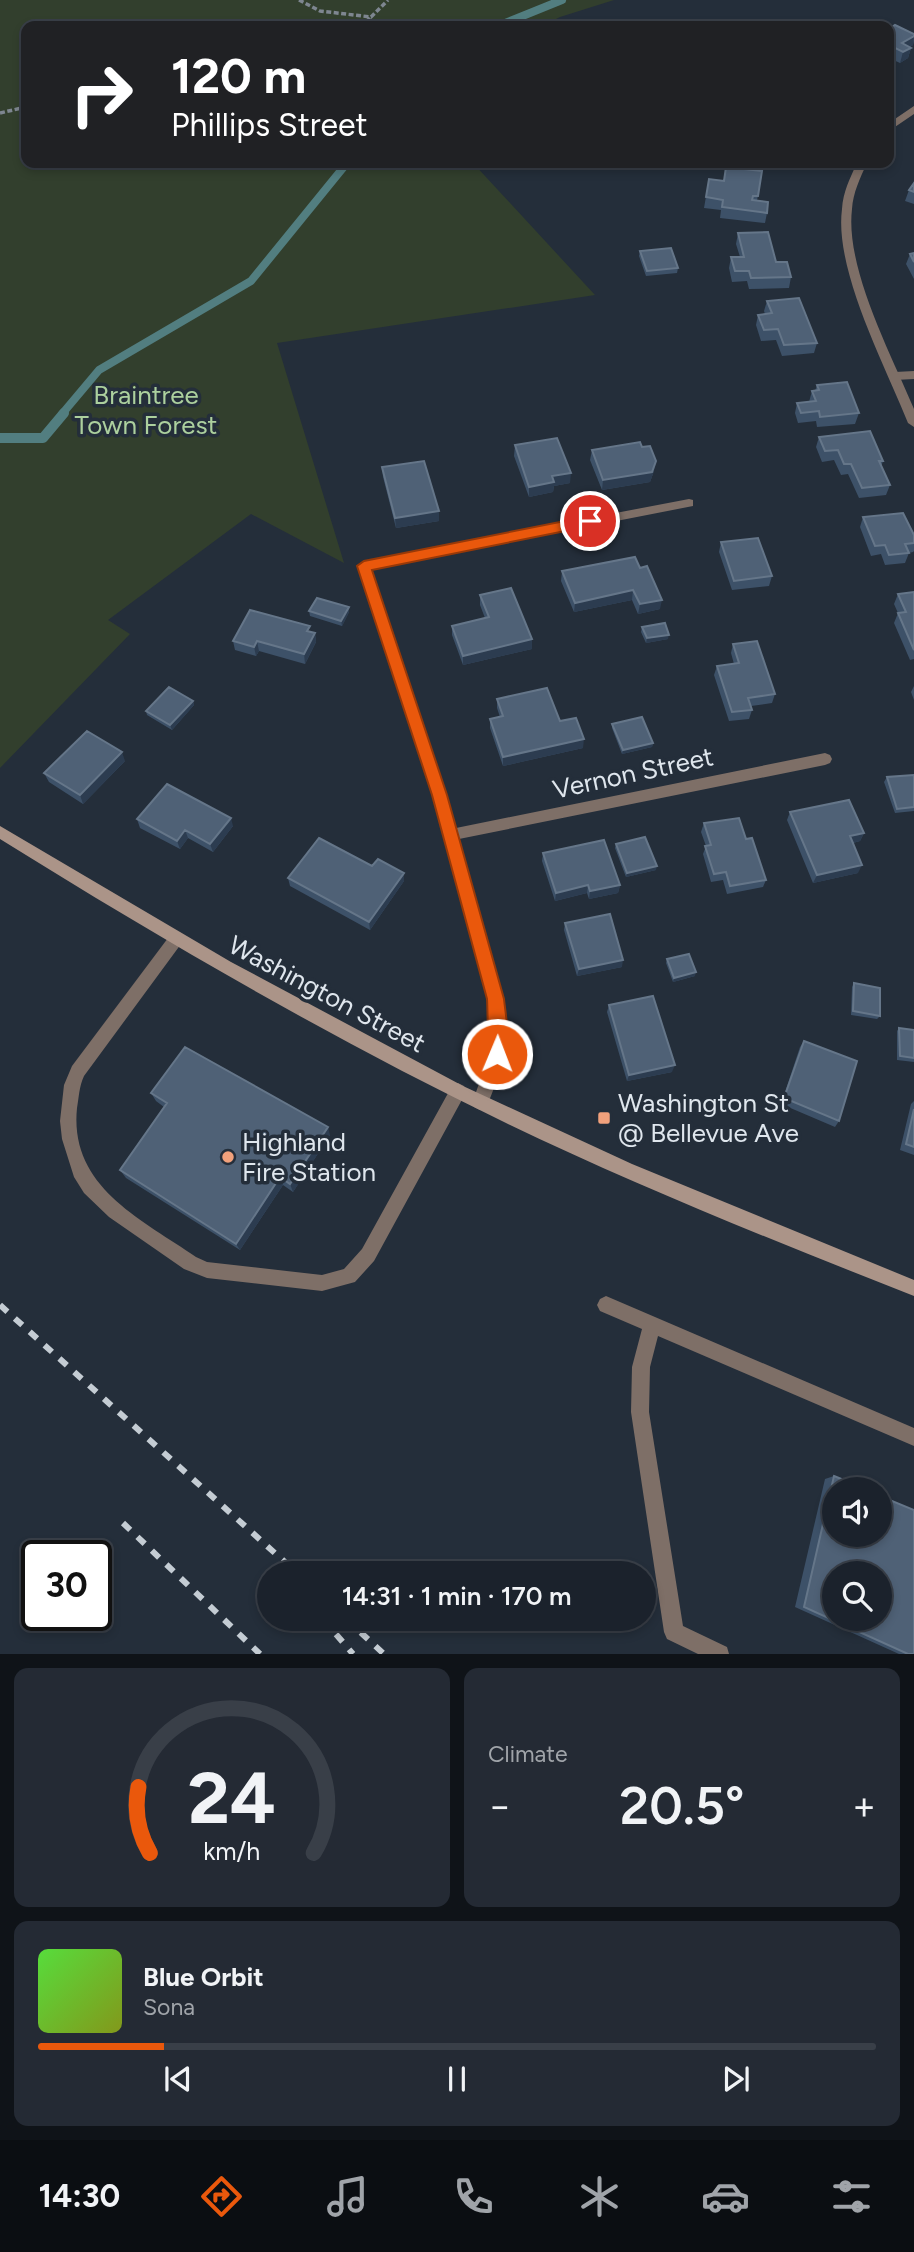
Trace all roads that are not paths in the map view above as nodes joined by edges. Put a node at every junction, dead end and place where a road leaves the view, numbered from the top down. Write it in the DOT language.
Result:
graph roads {
  1 [pos="914,108"];
  2 [pos="894,124"];
  3 [pos="860,168"];
  4 [pos="914,375"];
  5 [pos="895,376"];
  6 [pos="914,423"];
  7 [pos="689,503"];
  8 [pos="825,759"];
  9 [pos="0,832"];
  10 [pos="451,835"];
  11 [pos="176,939"];
  12 [pos="457,1091"];
  13 [pos="480,1102"];
  14 [pos="914,1288"];
  15 [pos="606,1305"];
  16 [pos="652,1325"];
  17 [pos="914,1437"];
  18 [pos="720,1654"];
  1 -- 2 [label="street"];
  3 -- 5 [label="street"];
  4 -- 5 [label="street"];
  5 -- 6 [label="street"];
  7 -- 10 [label="street"];
  8 -- 10 [label="street, Vernon Street"];
  9 -- 11 [label="main road, Washington Street"];
  10 -- 13 [label="street"];
  11 -- 12 [label="main road, Washington Street"];
  11 -- 12 [label="street"];
  12 -- 13 [label="main road, Washington Street"];
  13 -- 14 [label="main road, Washington Street"];
  15 -- 16 [label="street"];
  16 -- 17 [label="street"];
  16 -- 18 [label="street"];
}
